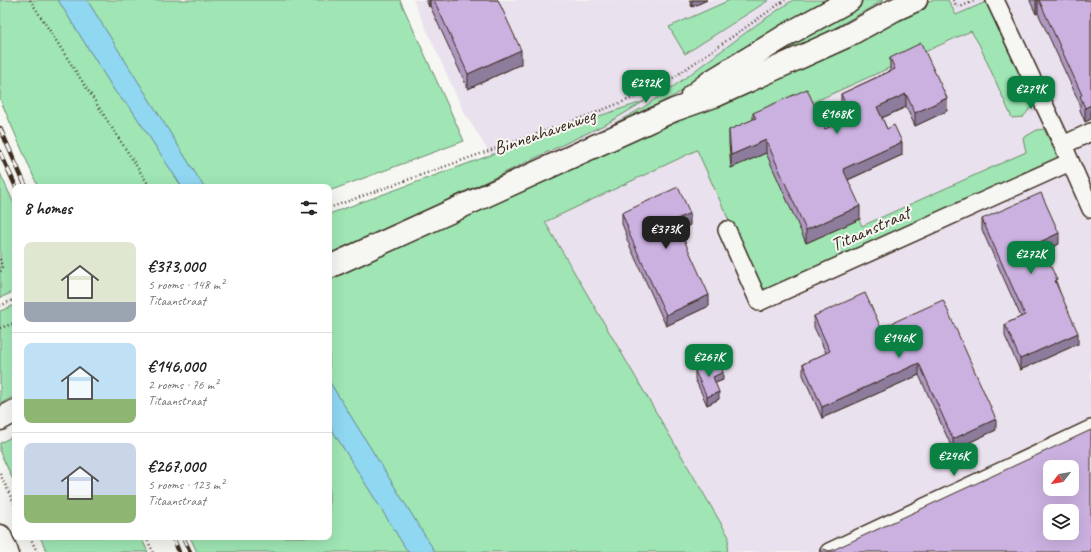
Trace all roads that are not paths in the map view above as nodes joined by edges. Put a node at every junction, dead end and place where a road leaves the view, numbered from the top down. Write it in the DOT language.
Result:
graph roads {
  1 [pos="850,0"];
  2 [pos="916,0"];
  3 [pos="995,0"];
  4 [pos="674,110"];
  5 [pos="1091,132"];
  6 [pos="1063,145"];
  7 [pos="1070,162"];
  8 [pos="1091,209"];
  9 [pos="727,230"];
  10 [pos="332,266"];
  11 [pos="12,413"];
  12 [pos="0,419"];
  13 [pos="1091,429"];
  14 [pos="0,536"];
  15 [pos="7,552"];
  16 [pos="829,552"];
  1 -- 4 [label="main road, Binnenhavenweg"];
  2 -- 4 [label="main road, Binnenhavenweg"];
  3 -- 6 [label="street"];
  4 -- 10 [label="main road, Binnenhavenweg"];
  5 -- 6 [label="street"];
  6 -- 7 [label="street"];
  7 -- 8 [label="street"];
  7 -- 9 [label="street, Titaanstraat"];
  11 -- 12 [label="main road"];
  13 -- 16 [label="street"];
  14 -- 15 [label="main road"];
}
